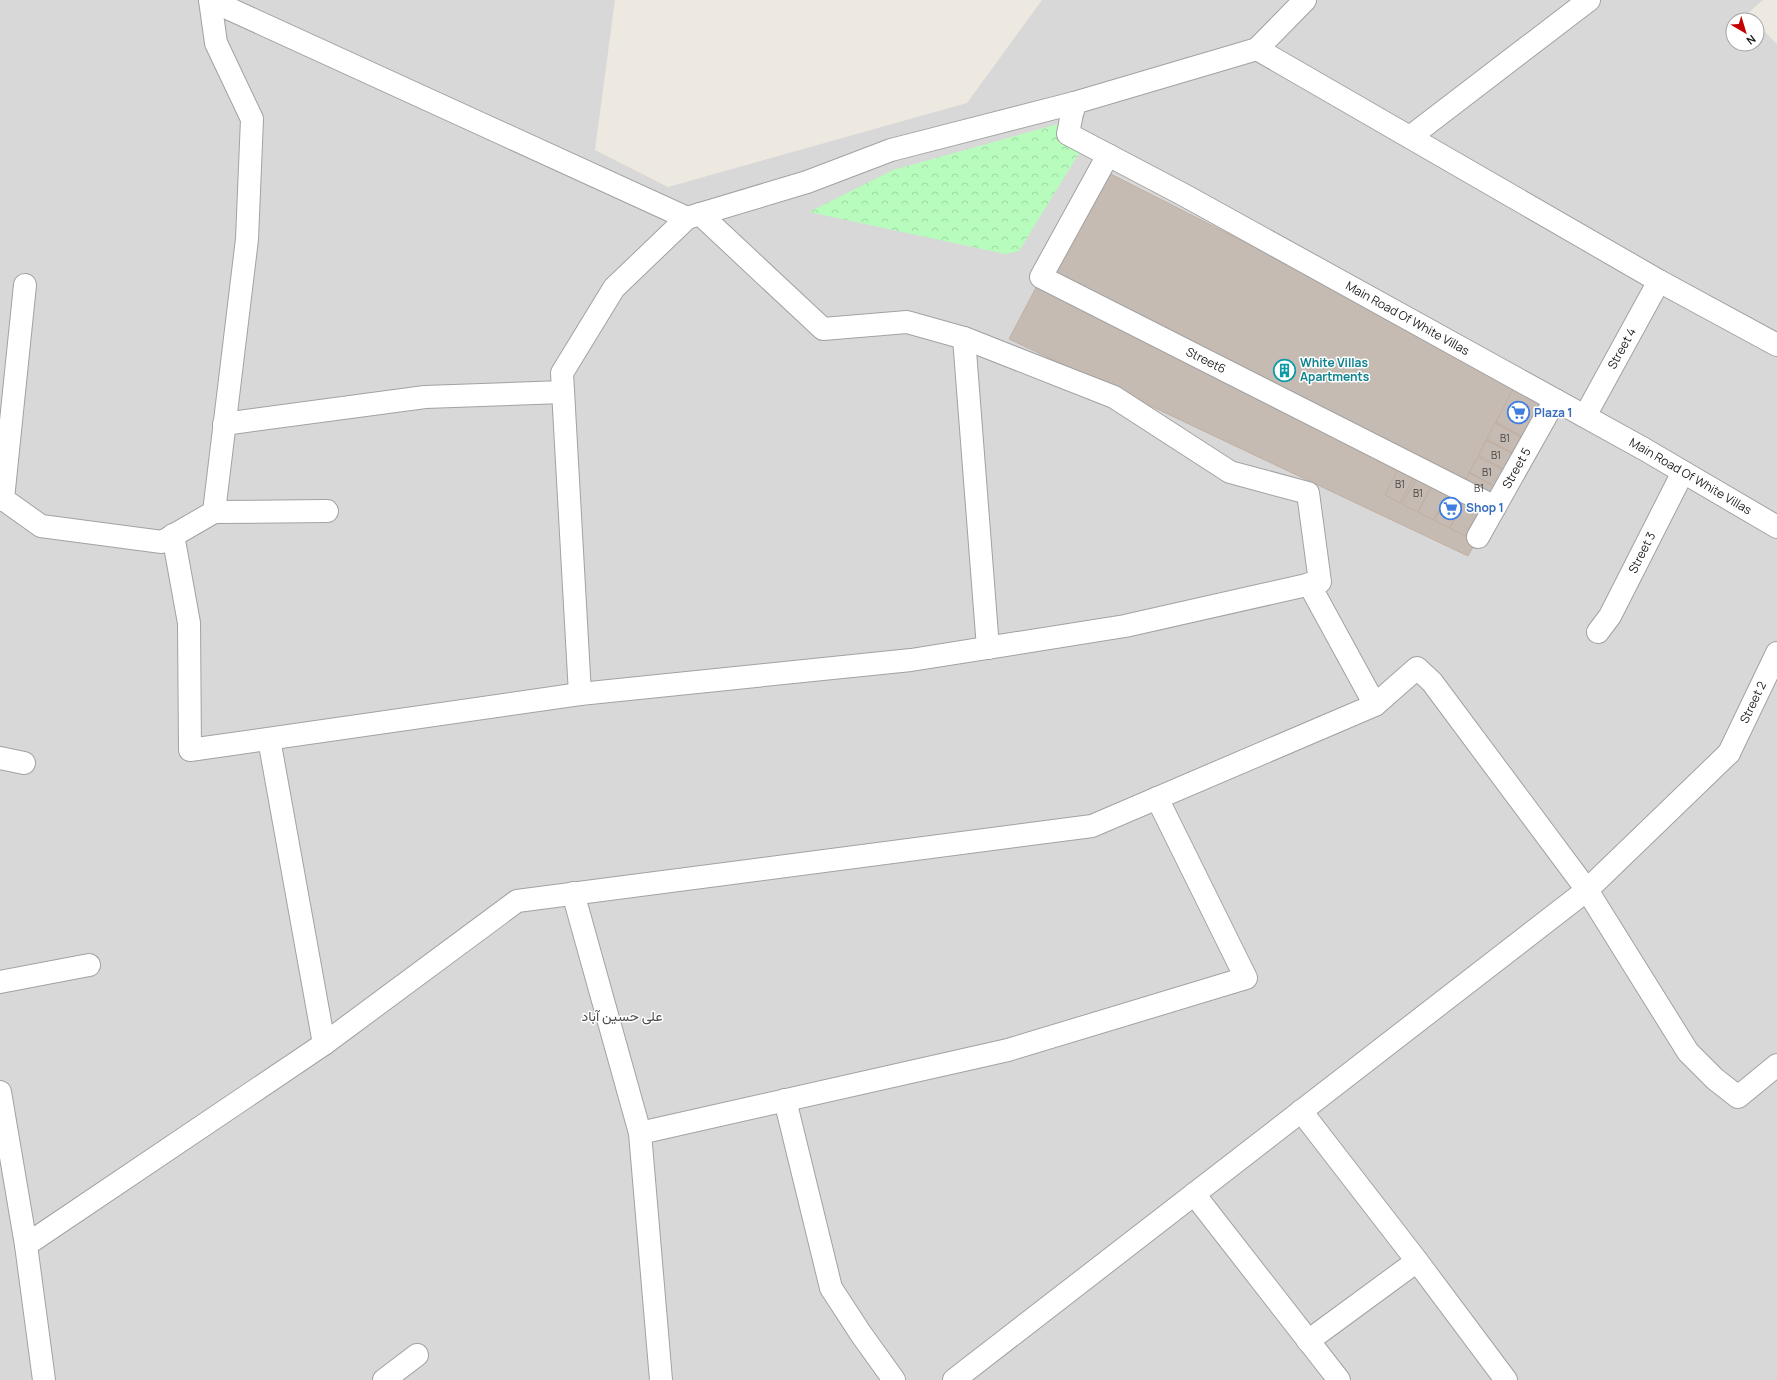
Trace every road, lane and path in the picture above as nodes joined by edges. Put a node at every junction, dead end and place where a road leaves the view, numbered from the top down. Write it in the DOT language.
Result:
graph roads {
  1 [pos="210,0"];
  2 [pos="1305,0"];
  3 [pos="1589,0"];
  4 [pos="1257,49"];
  5 [pos="1073,107"];
  6 [pos="1410,137"];
  7 [pos="1108,155"];
  8 [pos="694,216"];
  9 [pos="1659,281"];
  10 [pos="25,285"];
  11 [pos="964,338"];
  12 [pos="1777,345"];
  13 [pos="563,392"];
  14 [pos="1555,400"];
  15 [pos="1585,416"];
  16 [pos="224,424"];
  17 [pos="1683,472"];
  18 [pos="1,499"];
  19 [pos="1495,507"];
  20 [pos="327,511"];
  21 [pos="214,512"];
  22 [pos="1777,526"];
  23 [pos="173,535"];
  24 [pos="1478,537"];
  25 [pos="1309,584"];
  26 [pos="1598,632"];
  27 [pos="988,648"];
  28 [pos="1777,653"];
  29 [pos="580,694"];
  30 [pos="1375,705"];
  31 [pos="269,739"];
  32 [pos="0,758"];
  33 [pos="24,763"];
  34 [pos="1157,798"];
  35 [pos="1587,890"];
  36 [pos="573,893"];
  37 [pos="88,965"];
  38 [pos="0,982"];
  39 [pos="324,1044"];
  40 [pos="1777,1065"];
  41 [pos="0,1092"];
  42 [pos="785,1100"];
  43 [pos="1301,1111"];
  44 [pos="640,1133"];
  45 [pos="1194,1194"];
  46 [pos="26,1245"];
  47 [pos="1417,1261"];
  48 [pos="1308,1341"];
  49 [pos="417,1355"];
  50 [pos="44,1380"];
  51 [pos="384,1380"];
  52 [pos="661,1380"];
  53 [pos="894,1380"];
  54 [pos="954,1380"];
  55 [pos="1339,1380"];
  56 [pos="1506,1380"];
  1 -- 8 [label="street"];
  1 -- 16 [label="street"];
  2 -- 4 [label="street"];
  3 -- 6 [label="street"];
  4 -- 5 [label="street"];
  4 -- 6 [label="street"];
  5 -- 7 [label="street, Main Road Of White Villas"];
  5 -- 8 [label="street"];
  6 -- 9 [label="street"];
  7 -- 14 [label="street, Main Road Of White Villas"];
  7 -- 19 [label="street, Street6"];
  8 -- 11 [label="street"];
  8 -- 13 [label="street"];
  9 -- 12 [label="street"];
  9 -- 15 [label="street, Street 4"];
  10 -- 18 [label="street"];
  11 -- 25 [label="street"];
  11 -- 27 [label="street"];
  13 -- 16 [label="street"];
  13 -- 29 [label="street"];
  14 -- 15 [label="street, Main Road Of White Villas"];
  14 -- 19 [label="street, Street 5"];
  15 -- 17 [label="street, Main Road Of White Villas"];
  16 -- 21 [label="street"];
  17 -- 22 [label="street, Main Road Of White Villas"];
  17 -- 26 [label="street, Street 3"];
  18 -- 23 [label="street"];
  19 -- 24 [label="street, Street 5"];
  20 -- 21 [label="street"];
  21 -- 23 [label="street"];
  23 -- 31 [label="street"];
  25 -- 27 [label="street"];
  25 -- 30 [label="street"];
  27 -- 29 [label="street"];
  28 -- 35 [label="street, Street 2"];
  29 -- 31 [label="street"];
  30 -- 34 [label="street"];
  30 -- 35 [label="street"];
  31 -- 39 [label="street"];
  32 -- 33 [label="street"];
  34 -- 36 [label="street"];
  34 -- 42 [label="street"];
  35 -- 40 [label="street"];
  35 -- 43 [label="street"];
  36 -- 39 [label="street"];
  36 -- 44 [label="street"];
  37 -- 38 [label="street"];
  39 -- 46 [label="street"];
  41 -- 46 [label="street"];
  42 -- 44 [label="street"];
  42 -- 53 [label="street"];
  43 -- 45 [label="street"];
  43 -- 47 [label="street"];
  44 -- 52 [label="street"];
  45 -- 48 [label="street"];
  45 -- 54 [label="street"];
  46 -- 50 [label="street"];
  47 -- 48 [label="street"];
  47 -- 56 [label="street"];
  48 -- 55 [label="street"];
  49 -- 51 [label="street"];
}
